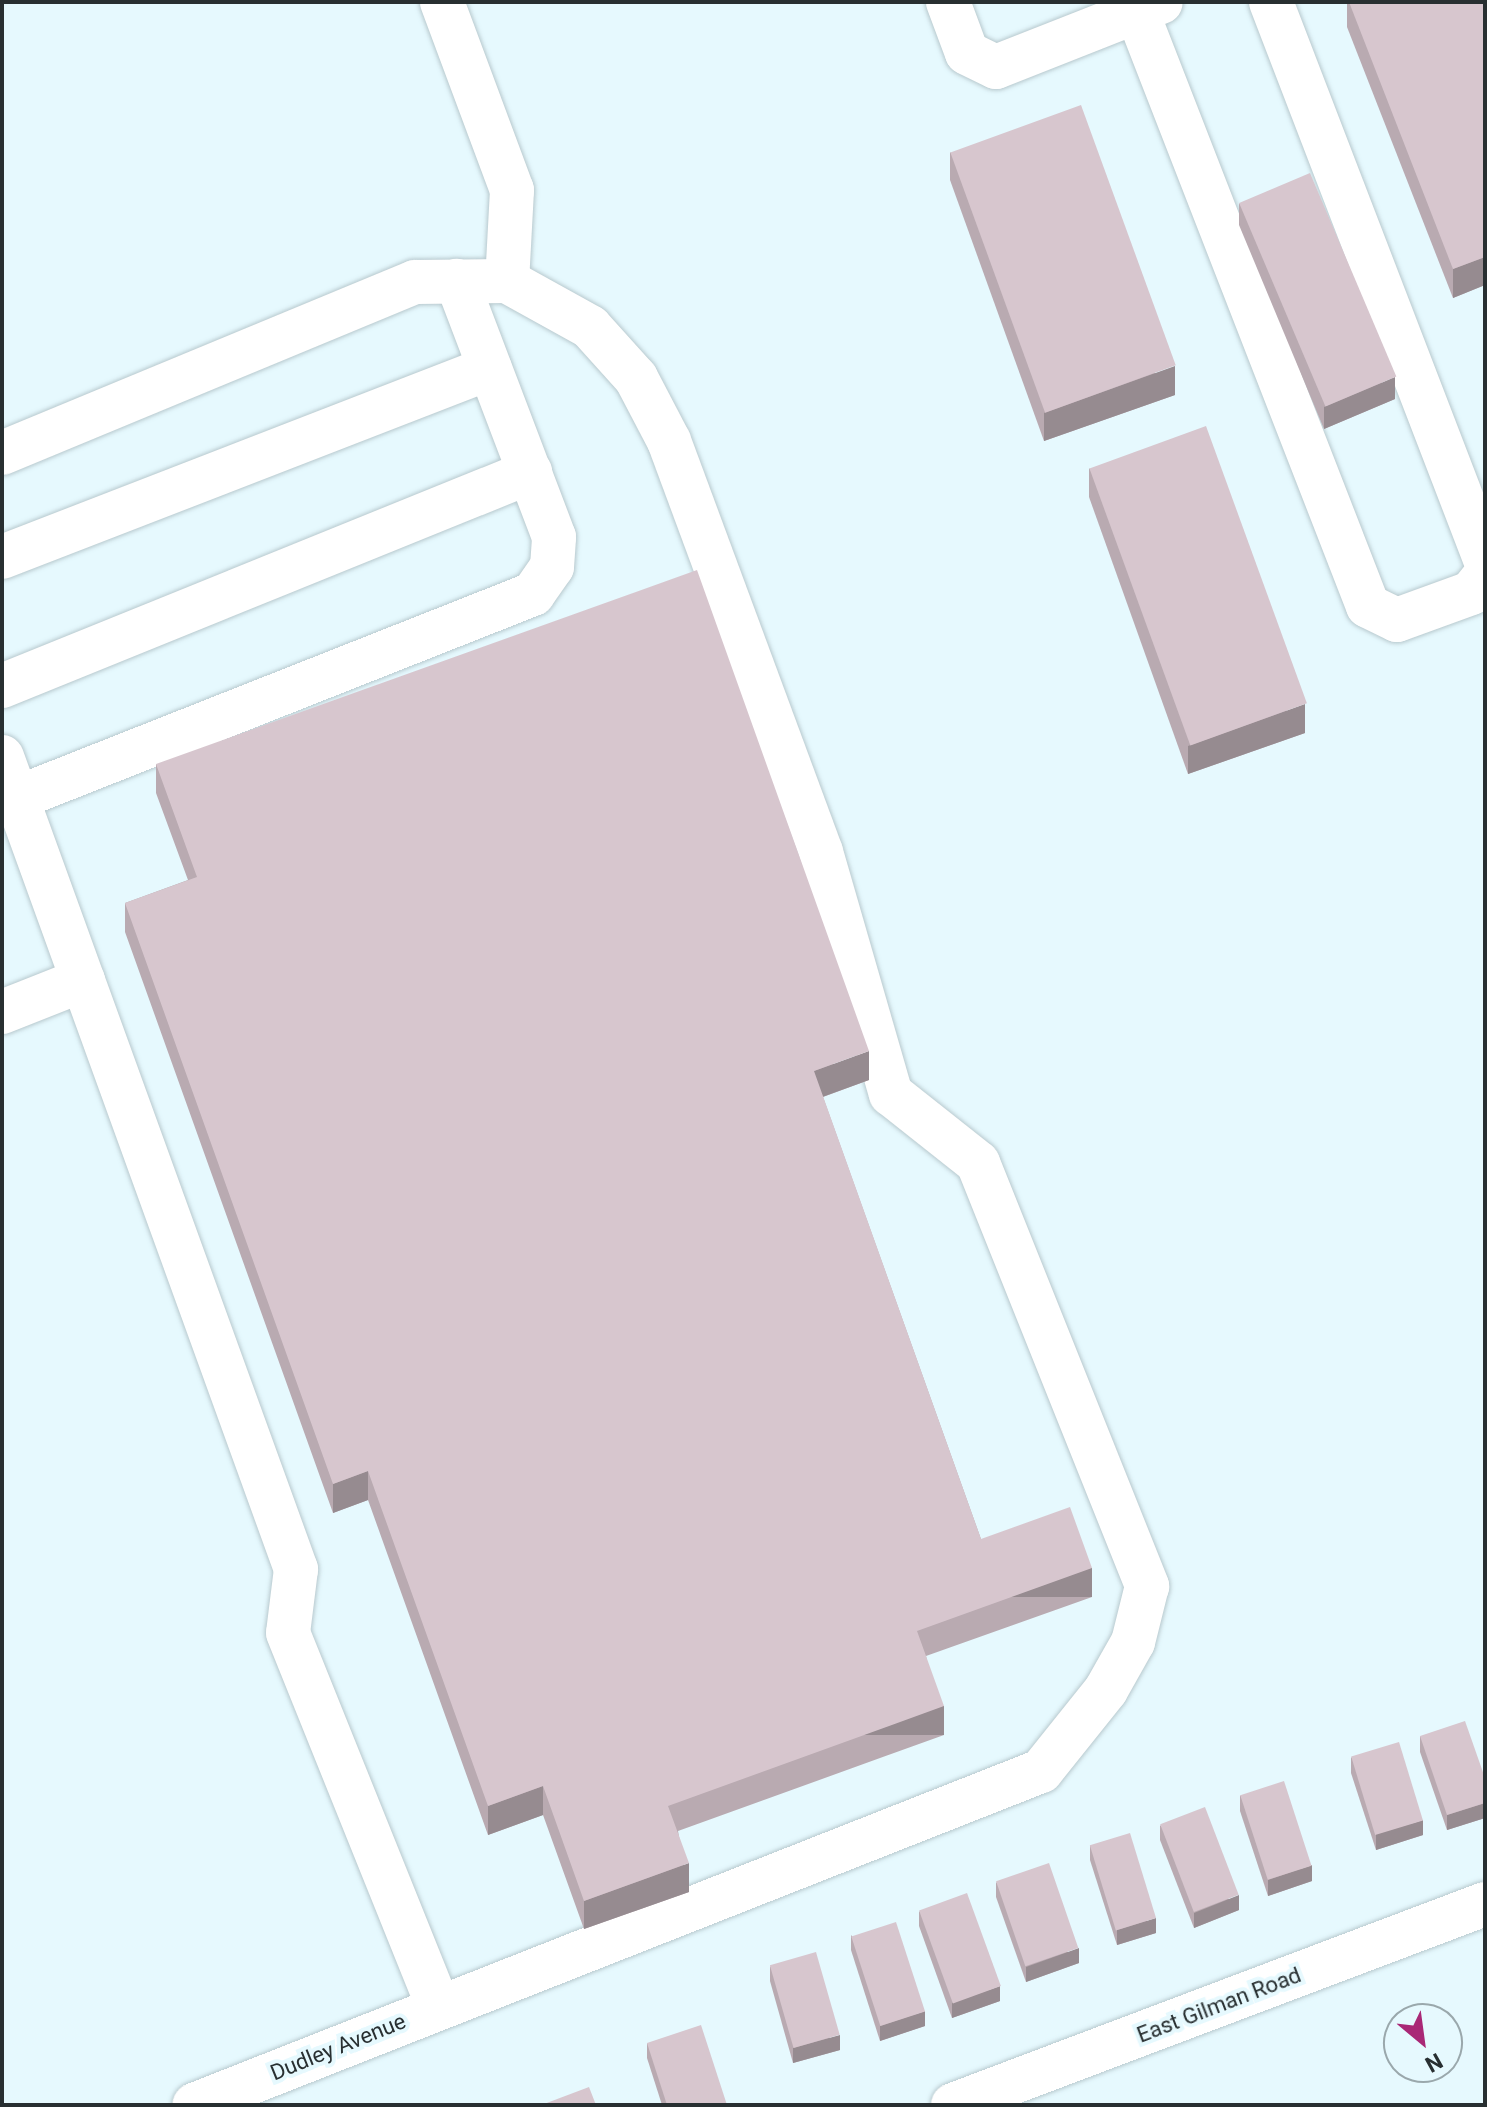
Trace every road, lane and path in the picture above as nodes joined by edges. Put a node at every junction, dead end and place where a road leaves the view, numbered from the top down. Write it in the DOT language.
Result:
graph roads {
  1 [pos="442,2"];
  2 [pos="948,2"];
  3 [pos="1271,2"];
  4 [pos="1149,7"];
  5 [pos="457,281"];
  6 [pos="507,281"];
  7 [pos="490,368"];
  8 [pos="2,453"];
  9 [pos="530,472"];
  10 [pos="2,557"];
  11 [pos="1485,559"];
  12 [pos="1485,576"];
  13 [pos="2,686"];
  14 [pos="2,757"];
  15 [pos="17,798"];
  16 [pos="83,980"];
  17 [pos="2,1012"];
  18 [pos="1485,1904"];
  19 [pos="438,2007"];
  20 [pos="194,2105"];
  21 [pos="953,2105"];
  1 -- 6 [label="street"];
  2 -- 4 [label="street"];
  3 -- 11 [label="street"];
  4 -- 12 [label="street"];
  5 -- 6 [label="street"];
  5 -- 7 [label="street"];
  5 -- 8 [label="street"];
  6 -- 19 [label="street, Dudley Avenue"];
  7 -- 9 [label="street"];
  7 -- 10 [label="street"];
  9 -- 13 [label="street"];
  9 -- 15 [label="street"];
  14 -- 15 [label="street"];
  15 -- 16 [label="street"];
  16 -- 17 [label="street"];
  16 -- 19 [label="street"];
  18 -- 21 [label="street, East Gilman Road"];
  19 -- 20 [label="street, Dudley Avenue"];
}
